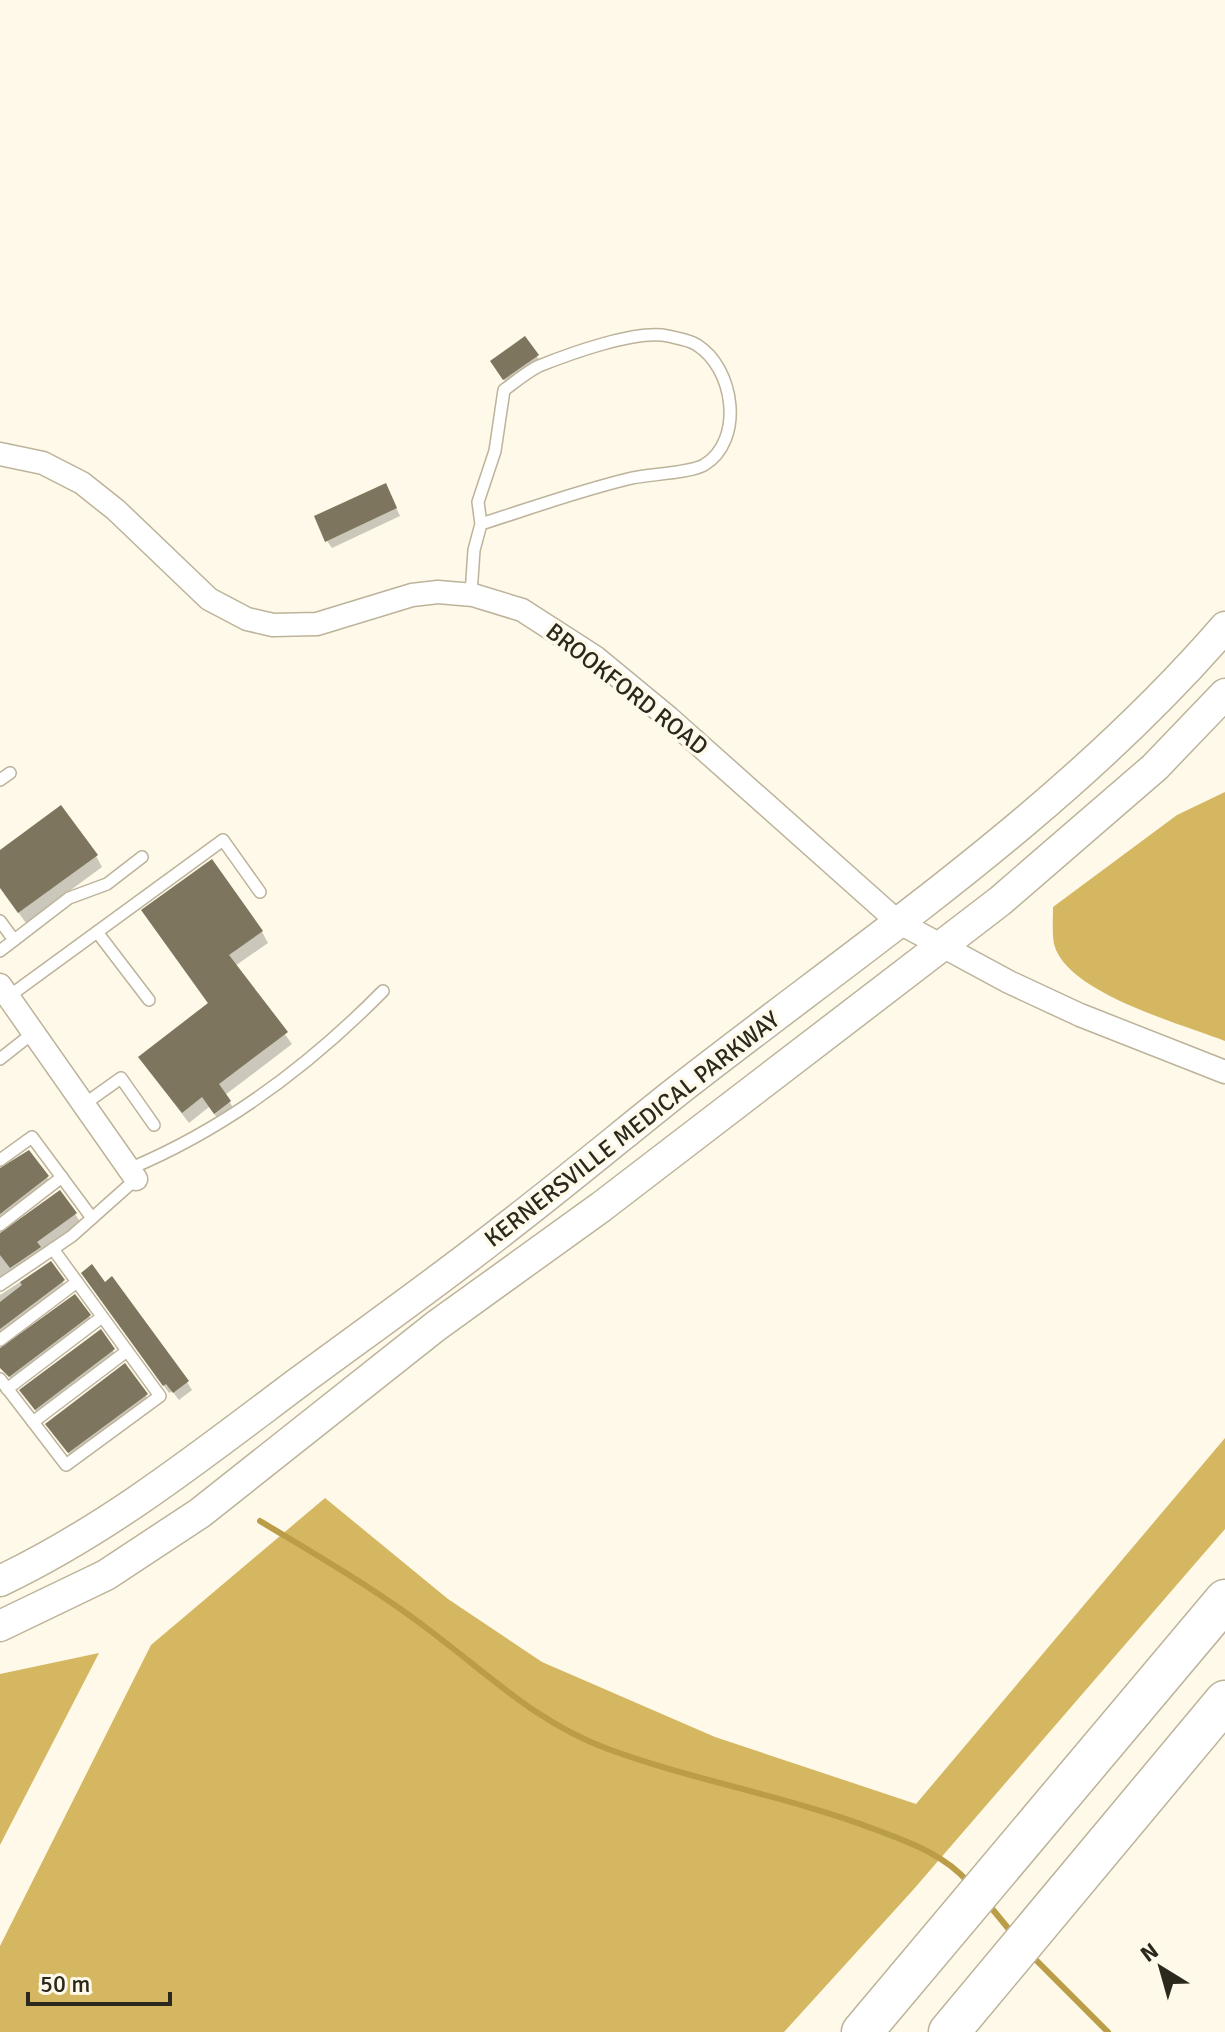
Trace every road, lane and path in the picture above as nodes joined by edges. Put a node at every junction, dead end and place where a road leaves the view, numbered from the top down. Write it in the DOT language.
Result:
graph roads {
  1 [pos="0,454"];
  2 [pos="481,524"];
  3 [pos="471,594"];
  4 [pos="1225,627"];
  5 [pos="1225,694"];
  6 [pos="142,857"];
  7 [pos="260,892"];
  8 [pos="0,921"];
  9 [pos="898,922"];
  10 [pos="97,932"];
  11 [pos="14,940"];
  12 [pos="943,946"];
  13 [pos="0,951"];
  14 [pos="4,991"];
  15 [pos="383,991"];
  16 [pos="149,1000"];
  17 [pos="33,1033"];
  18 [pos="0,1059"];
  19 [pos="1225,1072"];
  20 [pos="83,1105"];
  21 [pos="154,1125"];
  22 [pos="0,1160"];
  23 [pos="132,1174"];
  24 [pos="62,1177"];
  25 [pos="92,1218"];
  26 [pos="0,1225"];
  27 [pos="53,1249"];
  28 [pos="458,1263"];
  29 [pos="77,1282"];
  30 [pos="0,1285"];
  31 [pos="482,1293"];
  32 [pos="102,1317"];
  33 [pos="0,1340"];
  34 [pos="127,1351"];
  35 [pos="4,1384"];
  36 [pos="33,1422"];
  37 [pos="0,1581"];
  38 [pos="1225,1600"];
  39 [pos="0,1626"];
  40 [pos="1225,1701"];
  41 [pos="862,2032"];
  42 [pos="949,2032"];
  1 -- 3 [label="street, BROOKFORD ROAD"];
  2 -- 2 [label="lane"];
  2 -- 3 [label="lane"];
  3 -- 9 [label="street, BROOKFORD ROAD"];
  4 -- 9 [label="main road, KERNERSVILLE MEDICAL PARKWAY"];
  5 -- 12 [label="main road, KERNERSVILLE MEDICAL PARKWAY"];
  6 -- 11 [label="lane"];
  7 -- 10 [label="lane"];
  8 -- 11 [label="lane"];
  9 -- 12 [label="street, BROOKFORD ROAD"];
  9 -- 28 [label="main road, KERNERSVILLE MEDICAL PARKWAY"];
  10 -- 14 [label="lane"];
  10 -- 16 [label="lane"];
  11 -- 13 [label="lane"];
  12 -- 19 [label="street, BROOKFORD ROAD"];
  12 -- 31 [label="main road, KERNERSVILLE MEDICAL PARKWAY"];
  14 -- 17 [label="street"];
  15 -- 23 [label="lane"];
  17 -- 18 [label="lane"];
  17 -- 20 [label="street"];
  20 -- 21 [label="lane"];
  20 -- 23 [label="street"];
  22 -- 24 [label="lane"];
  23 -- 25 [label="lane"];
  24 -- 25 [label="lane"];
  24 -- 26 [label="lane"];
  25 -- 27 [label="lane"];
  27 -- 29 [label="lane"];
  27 -- 30 [label="lane"];
  28 -- 31 [label="main road"];
  28 -- 37 [label="main road, KERNERSVILLE MEDICAL PARKWAY"];
  29 -- 32 [label="lane"];
  29 -- 33 [label="lane"];
  31 -- 39 [label="main road, KERNERSVILLE MEDICAL PARKWAY"];
  32 -- 34 [label="lane"];
  32 -- 35 [label="lane"];
  34 -- 36 [label="lane"];
  34 -- 36 [label="lane"];
  35 -- 36 [label="lane"];
  38 -- 41 [label="highway"];
  40 -- 42 [label="highway"];
}
